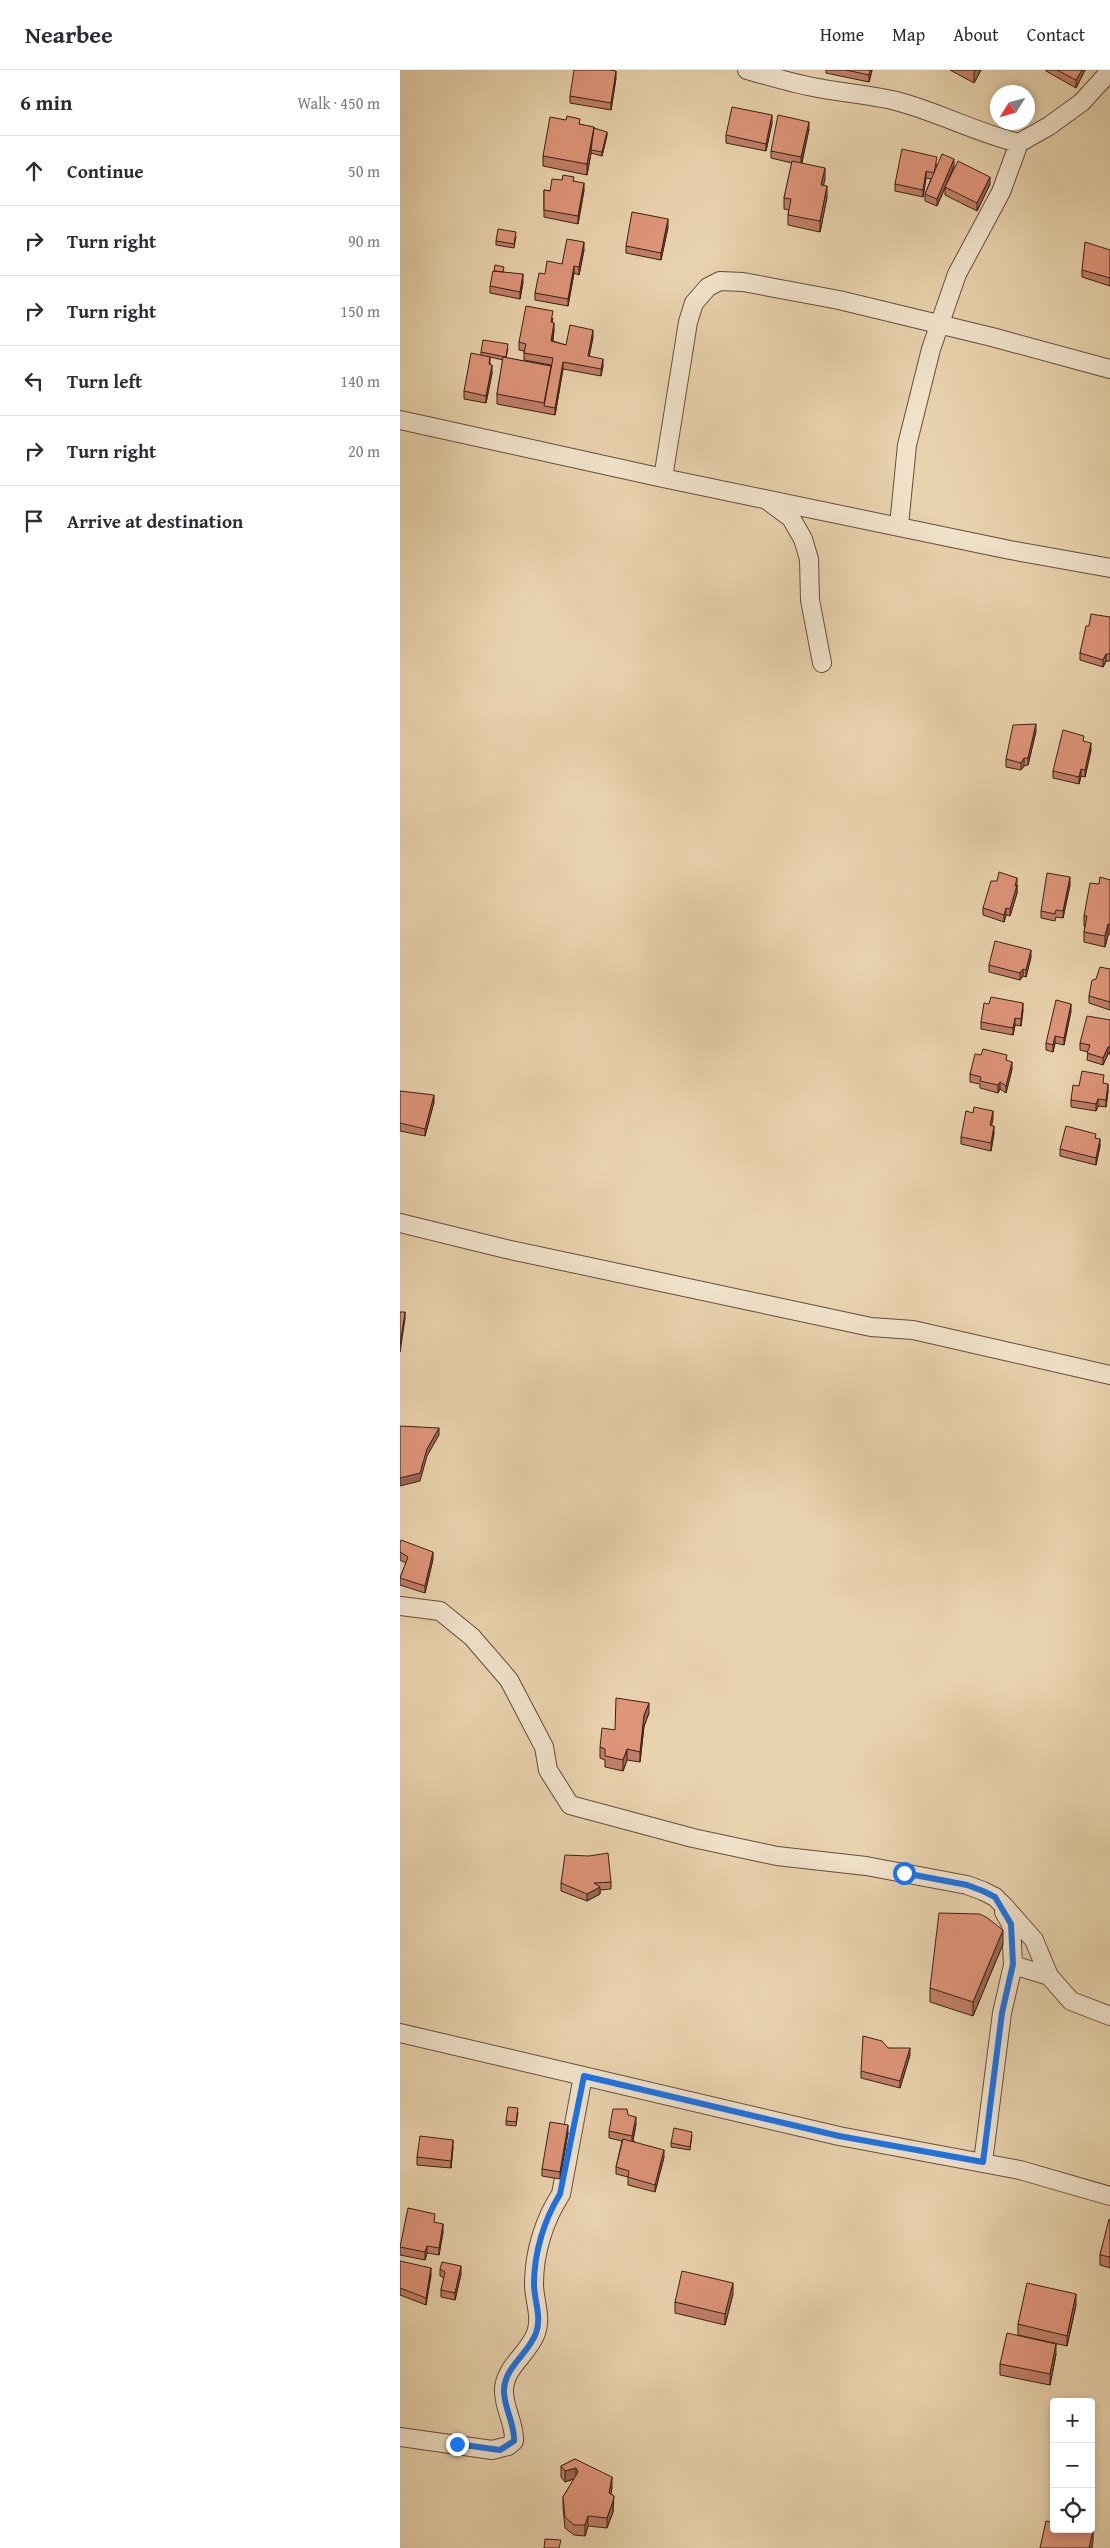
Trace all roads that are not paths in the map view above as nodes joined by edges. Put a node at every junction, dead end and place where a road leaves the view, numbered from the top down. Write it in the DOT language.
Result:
graph roads {
  1 [pos="746,70"];
  2 [pos="1110,71"];
  3 [pos="1018,143"];
  4 [pos="940,325"];
  5 [pos="1110,369"];
  6 [pos="400,420"];
  7 [pos="664,478"];
  8 [pos="764,497"];
  9 [pos="899,526"];
  10 [pos="1110,568"];
  11 [pos="822,663"];
  12 [pos="400,1222"];
  13 [pos="1110,1375"];
  14 [pos="400,1606"];
  15 [pos="995,1897"];
  16 [pos="1013,1964"];
  17 [pos="1049,1976"];
  18 [pos="1110,2016"];
  19 [pos="400,2033"];
  20 [pos="584,2076"];
  21 [pos="983,2162"];
  22 [pos="1110,2196"];
  23 [pos="400,2437"];
  1 -- 3 [label="street"];
  2 -- 3 [label="street"];
  3 -- 4 [label="street"];
  4 -- 5 [label="street"];
  4 -- 7 [label="street"];
  4 -- 9 [label="street"];
  6 -- 7 [label="street"];
  7 -- 8 [label="street"];
  8 -- 9 [label="street"];
  8 -- 11 [label="street"];
  9 -- 10 [label="street"];
  12 -- 13 [label="street"];
  14 -- 15 [label="street"];
  15 -- 16 [label="street"];
  15 -- 17 [label="street"];
  16 -- 17 [label="street"];
  16 -- 21 [label="street"];
  17 -- 18 [label="street"];
  19 -- 20 [label="street"];
  20 -- 21 [label="street"];
  20 -- 23 [label="street"];
  21 -- 22 [label="street"];
}
